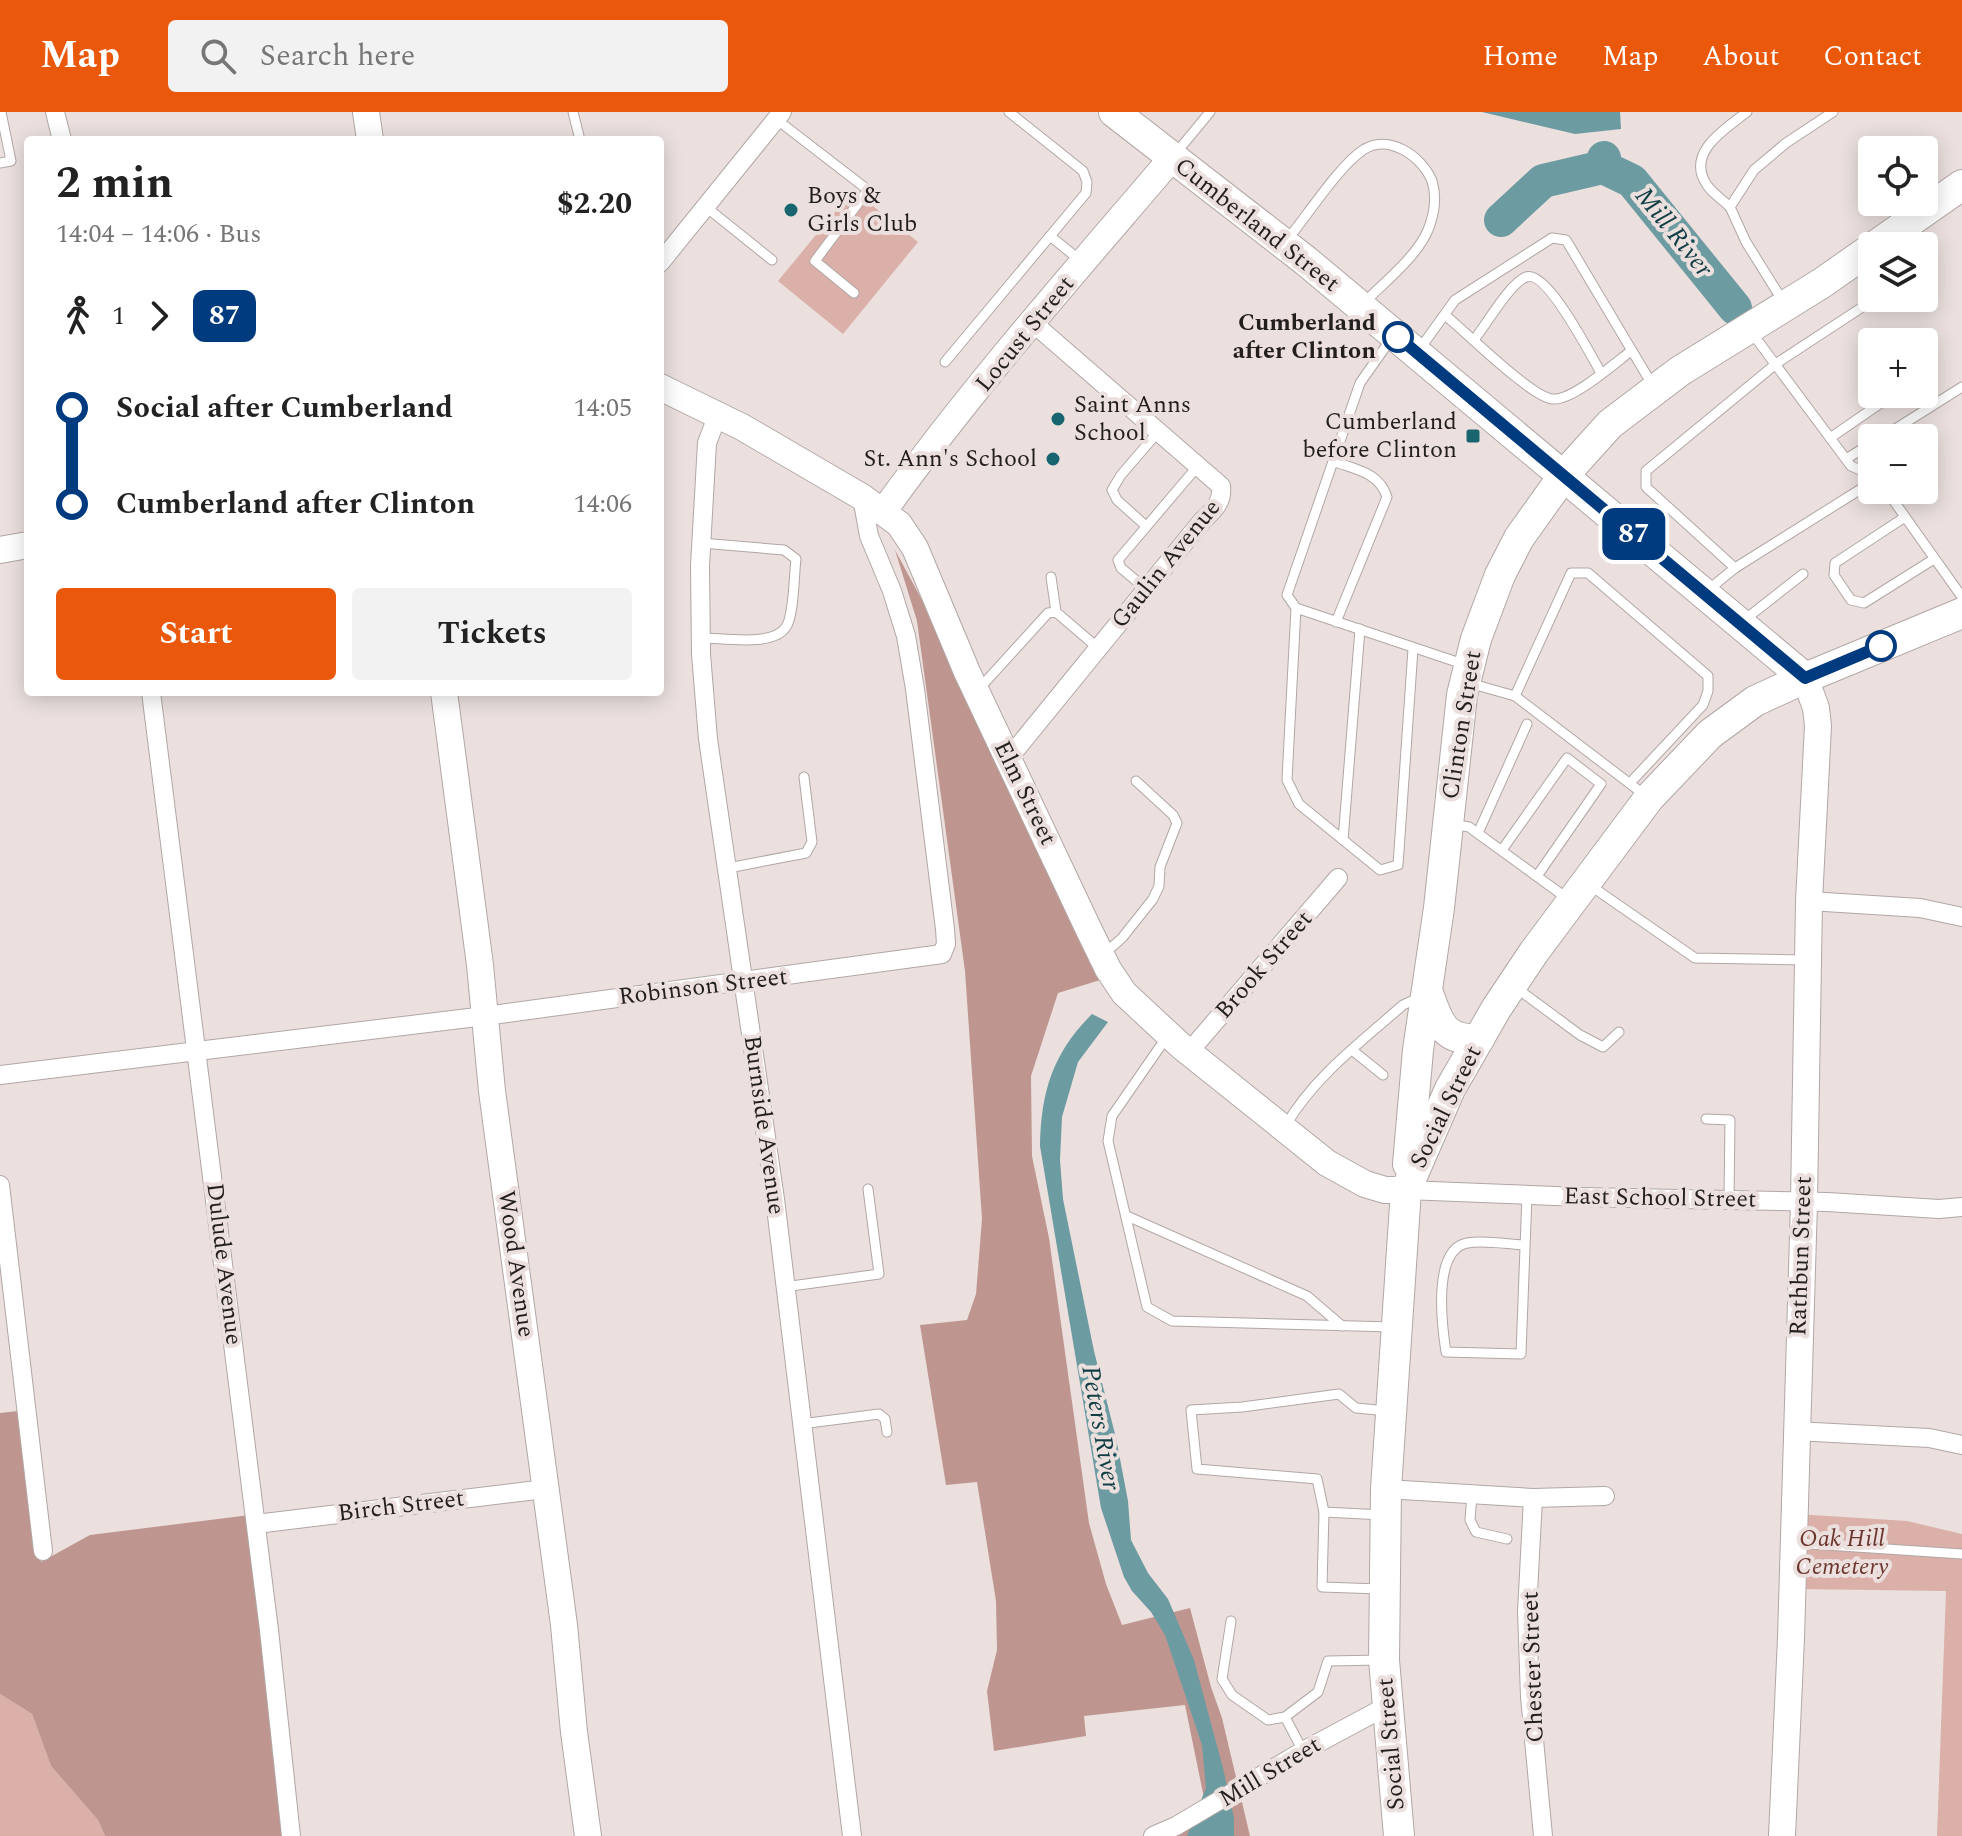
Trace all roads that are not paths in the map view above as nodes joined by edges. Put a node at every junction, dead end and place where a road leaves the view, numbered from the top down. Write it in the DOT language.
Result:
graph roads {
  1 [pos="1,112"];
  2 [pos="55,112"];
  3 [pos="366,112"];
  4 [pos="573,112"];
  5 [pos="1009,112"];
  6 [pos="1114,112"];
  7 [pos="1747,112"];
  8 [pos="1833,112"];
  9 [pos="1205,114"];
  10 [pos="779,116"];
  11 [pos="61,136"];
  12 [pos="369,136"];
  13 [pos="579,136"];
  14 [pos="1171,159"];
  15 [pos="0,163"];
  16 [pos="1962,185"];
  17 [pos="706,207"];
  18 [pos="1730,207"];
  19 [pos="1895,232"];
  20 [pos="1050,236"];
  21 [pos="1284,244"];
  22 [pos="664,254"];
  23 [pos="1858,257"];
  24 [pos="772,260"];
  25 [pos="1083,263"];
  26 [pos="854,293"];
  27 [pos="1785,305"];
  28 [pos="1361,306"];
  29 [pos="1858,310"];
  30 [pos="1446,316"];
  31 [pos="1033,323"];
  32 [pos="1748,329"];
  33 [pos="1474,340"];
  34 [pos="1406,343"];
  35 [pos="1631,351"];
  36 [pos="945,362"];
  37 [pos="1777,363"];
  38 [pos="1601,373"];
  39 [pos="1962,387"];
  40 [pos="664,389"];
  41 [pos="1655,389"];
  42 [pos="1874,408"];
  43 [pos="718,414"];
  44 [pos="1903,424"];
  45 [pos="1158,432"];
  46 [pos="1830,438"];
  47 [pos="1858,452"];
  48 [pos="1846,459"];
  49 [pos="1333,461"];
  50 [pos="1197,467"];
  51 [pos="1858,469"];
  52 [pos="1564,475"];
  53 [pos="1858,491"];
  54 [pos="1896,504"];
  55 [pos="872,505"];
  56 [pos="1905,517"];
  57 [pos="1146,526"];
  58 [pos="701,543"];
  59 [pos="24,546"];
  60 [pos="0,550"];
  61 [pos="1934,559"];
  62 [pos="1738,566"];
  63 [pos="1803,574"];
  64 [pos="1051,577"];
  65 [pos="1146,589"];
  66 [pos="1704,593"];
  67 [pos="1962,597"];
  68 [pos="1296,608"];
  69 [pos="1056,612"];
  70 [pos="1962,613"];
  71 [pos="1336,622"];
  72 [pos="1740,623"];
  73 [pos="1360,629"];
  74 [pos="702,638"];
  75 [pos="1098,648"];
  76 [pos="1413,649"];
  77 [pos="1467,674"];
  78 [pos="1805,678"];
  79 [pos="976,692"];
  80 [pos="152,696"];
  81 [pos="445,696"];
  82 [pos="1515,696"];
  83 [pos="1527,724"];
  84 [pos="1008,759"];
  85 [pos="804,777"];
  86 [pos="1136,781"];
  87 [pos="1640,791"];
  88 [pos="1447,823"];
  89 [pos="1478,833"];
  90 [pos="1343,840"];
  91 [pos="1502,850"];
  92 [pos="728,868"];
  93 [pos="1537,876"];
  94 [pos="1338,878"];
  95 [pos="1578,891"];
  96 [pos="1809,901"];
  97 [pos="1962,917"];
  98 [pos="1102,956"];
  99 [pos="1808,960"];
  100 [pos="744,982"];
  101 [pos="1512,984"];
  102 [pos="1428,993"];
  103 [pos="485,1016"];
  104 [pos="1619,1032"];
  105 [pos="1168,1035"];
  106 [pos="1479,1039"];
  107 [pos="1352,1050"];
  108 [pos="197,1052"];
  109 [pos="1189,1052"];
  110 [pos="0,1075"];
  111 [pos="1383,1075"];
  112 [pos="1706,1119"];
  113 [pos="1284,1127"];
  114 [pos="0,1185"];
  115 [pos="868,1189"];
  116 [pos="1406,1190"];
  117 [pos="1527,1195"];
  118 [pos="1729,1199"];
  119 [pos="1804,1202"];
  120 [pos="1962,1207"];
  121 [pos="1127,1216"];
  122 [pos="1524,1245"];
  123 [pos="784,1287"];
  124 [pos="1342,1326"];
  125 [pos="1397,1327"];
  126 [pos="1391,1412"];
  127 [pos="801,1424"];
  128 [pos="1795,1431"];
  129 [pos="887,1432"];
  130 [pos="1962,1445"];
  131 [pos="545,1489"];
  132 [pos="1472,1494"];
  133 [pos="1605,1496"];
  134 [pos="1533,1498"];
  135 [pos="1386,1502"];
  136 [pos="1324,1512"];
  137 [pos="256,1524"];
  138 [pos="1507,1539"];
  139 [pos="1793,1543"];
  140 [pos="43,1551"];
  141 [pos="1962,1554"];
  142 [pos="1385,1590"];
  143 [pos="1231,1621"];
  144 [pos="1384,1660"];
  145 [pos="1387,1706"];
  146 [pos="1285,1717"];
  147 [pos="1303,1751"];
  148 [pos="291,1836"];
  149 [pos="588,1836"];
  150 [pos="852,1836"];
  151 [pos="1153,1836"];
  152 [pos="1399,1836"];
  153 [pos="1543,1836"];
  154 [pos="1782,1836"];
  1 -- 15 [label="lane"];
  2 -- 11 [label="street"];
  3 -- 12 [label="street"];
  4 -- 13 [label="lane"];
  5 -- 20 [label="lane"];
  6 -- 14 [label="main road, Cumberland Street"];
  7 -- 18 [label="lane"];
  8 -- 18 [label="lane"];
  9 -- 14 [label="lane"];
  10 -- 17 [label="street"];
  10 -- 26 [label="lane"];
  14 -- 21 [label="main road, Cumberland Street"];
  14 -- 25 [label="street, Locust Street"];
  16 -- 19 [label="main road, Clinton Street"];
  17 -- 22 [label="street"];
  17 -- 24 [label="lane"];
  18 -- 27 [label="lane"];
  20 -- 25 [label="lane"];
  20 -- 36 [label="lane"];
  21 -- 28 [label="main road, Cumberland Street"];
  21 -- 28 [label="lane"];
  23 -- 27 [label="main road, Clinton Street"];
  25 -- 31 [label="street, Locust Street"];
  27 -- 32 [label="main road, Clinton Street"];
  28 -- 34 [label="main road, Cumberland Street"];
  29 -- 37 [label="lane"];
  30 -- 33 [label="lane"];
  30 -- 34 [label="lane"];
  30 -- 35 [label="lane"];
  31 -- 45 [label="street, Gaulin Avenue"];
  31 -- 55 [label="street, Locust Street"];
  32 -- 37 [label="lane"];
  32 -- 41 [label="main road, Clinton Street"];
  33 -- 38 [label="lane"];
  33 -- 38 [label="lane"];
  34 -- 49 [label="lane"];
  34 -- 52 [label="main road, Cumberland Street"];
  35 -- 38 [label="lane"];
  35 -- 41 [label="lane"];
  37 -- 46 [label="lane"];
  37 -- 62 [label="lane"];
  39 -- 44 [label="lane"];
  40 -- 43 [label="street, Elm Street"];
  41 -- 52 [label="main road, Clinton Street"];
  42 -- 46 [label="lane"];
  43 -- 55 [label="street, Elm Street"];
  43 -- 58 [label="street, Burnside Avenue"];
  45 -- 50 [label="street, Gaulin Avenue"];
  45 -- 57 [label="lane"];
  46 -- 48 [label="lane"];
  47 -- 48 [label="lane"];
  48 -- 51 [label="lane"];
  49 -- 68 [label="lane"];
  49 -- 71 [label="lane"];
  50 -- 57 [label="lane"];
  50 -- 65 [label="street, Gaulin Avenue"];
  52 -- 66 [label="main road, Cumberland Street"];
  52 -- 77 [label="main road, Clinton Street"];
  53 -- 62 [label="lane"];
  54 -- 56 [label="lane"];
  55 -- 79 [label="street, Elm Street"];
  55 -- 100 [label="street, Robinson Street"];
  56 -- 61 [label="lane"];
  56 -- 61 [label="lane"];
  57 -- 65 [label="lane"];
  58 -- 74 [label="street, Burnside Avenue"];
  58 -- 74 [label="lane"];
  59 -- 60 [label="street"];
  61 -- 67 [label="lane"];
  62 -- 66 [label="lane"];
  63 -- 72 [label="lane"];
  64 -- 69 [label="lane"];
  65 -- 75 [label="street, Gaulin Avenue"];
  66 -- 72 [label="main road, Cumberland Street"];
  68 -- 71 [label="lane"];
  68 -- 90 [label="lane"];
  69 -- 75 [label="lane"];
  69 -- 79 [label="lane"];
  70 -- 78 [label="main road, Social Street"];
  71 -- 73 [label="lane"];
  72 -- 78 [label="main road, Cumberland Street"];
  73 -- 76 [label="lane"];
  73 -- 90 [label="lane"];
  74 -- 92 [label="street, Burnside Avenue"];
  75 -- 84 [label="street, Gaulin Avenue"];
  76 -- 77 [label="lane"];
  76 -- 90 [label="lane"];
  77 -- 82 [label="lane"];
  77 -- 88 [label="main road, Clinton Street"];
  78 -- 87 [label="main road, Social Street"];
  78 -- 96 [label="street, Rathbun Street"];
  79 -- 84 [label="street, Elm Street"];
  80 -- 108 [label="street, Dulude Avenue"];
  81 -- 103 [label="street, Wood Avenue"];
  82 -- 87 [label="lane"];
  82 -- 87 [label="lane"];
  83 -- 89 [label="lane"];
  84 -- 98 [label="street, Elm Street"];
  85 -- 92 [label="lane"];
  86 -- 98 [label="lane"];
  87 -- 95 [label="main road, Social Street"];
  88 -- 89 [label="lane"];
  88 -- 102 [label="main road, Clinton Street"];
  89 -- 91 [label="lane"];
  91 -- 93 [label="lane"];
  91 -- 93 [label="lane"];
  92 -- 100 [label="street, Burnside Avenue"];
  93 -- 95 [label="lane"];
  94 -- 109 [label="street, Brook Street"];
  95 -- 99 [label="lane"];
  95 -- 101 [label="main road, Social Street"];
  96 -- 97 [label="street"];
  96 -- 99 [label="street, Rathbun Street"];
  98 -- 105 [label="street, Elm Street"];
  99 -- 119 [label="street, Rathbun Street"];
  100 -- 103 [label="street, Robinson Street"];
  100 -- 123 [label="street, Burnside Avenue"];
  101 -- 104 [label="lane"];
  101 -- 106 [label="main road, Social Street"];
  102 -- 106 [label="main road"];
  102 -- 107 [label="lane"];
  102 -- 116 [label="main road, Clinton Street"];
  103 -- 108 [label="street, Robinson Street"];
  103 -- 131 [label="street, Wood Avenue"];
  105 -- 109 [label="street, Elm Street"];
  105 -- 121 [label="lane"];
  106 -- 116 [label="main road, Social Street"];
  107 -- 111 [label="lane"];
  107 -- 113 [label="lane"];
  108 -- 110 [label="street, Robinson Street"];
  108 -- 137 [label="street, Dulude Avenue"];
  109 -- 113 [label="street, Elm Street"];
  112 -- 118 [label="lane"];
  113 -- 116 [label="street, Elm Street"];
  114 -- 140 [label="street"];
  115 -- 123 [label="lane"];
  116 -- 117 [label="street, East School Street"];
  116 -- 125 [label="main road, Social Street"];
  117 -- 118 [label="street, East School Street"];
  117 -- 122 [label="lane"];
  118 -- 119 [label="street, East School Street"];
  119 -- 120 [label="street, East School Street"];
  119 -- 128 [label="street, Rathbun Street"];
  121 -- 124 [label="lane"];
  121 -- 124 [label="lane"];
  122 -- 122 [label="lane"];
  123 -- 127 [label="street, Burnside Avenue"];
  124 -- 125 [label="lane"];
  125 -- 126 [label="main road, Social Street"];
  126 -- 135 [label="main road, Social Street"];
  126 -- 136 [label="lane"];
  127 -- 129 [label="lane"];
  127 -- 150 [label="street, Burnside Avenue"];
  128 -- 130 [label="street"];
  128 -- 139 [label="street, Rathbun Street"];
  131 -- 137 [label="street, Birch Street"];
  131 -- 149 [label="street, Wood Avenue"];
  132 -- 134 [label="street"];
  132 -- 135 [label="street"];
  132 -- 138 [label="lane"];
  133 -- 134 [label="street"];
  134 -- 153 [label="street, Chester Street"];
  135 -- 136 [label="lane"];
  135 -- 142 [label="main road, Social Street"];
  136 -- 142 [label="lane"];
  137 -- 148 [label="street, Dulude Avenue"];
  139 -- 141 [label="lane"];
  139 -- 154 [label="street, Rathbun Street"];
  142 -- 144 [label="main road, Social Street"];
  143 -- 146 [label="lane"];
  144 -- 145 [label="main road, Social Street"];
  144 -- 146 [label="lane"];
  145 -- 147 [label="street, Mill Street"];
  145 -- 152 [label="main road, Social Street"];
  146 -- 147 [label="lane"];
  147 -- 151 [label="street, Mill Street"];
}
